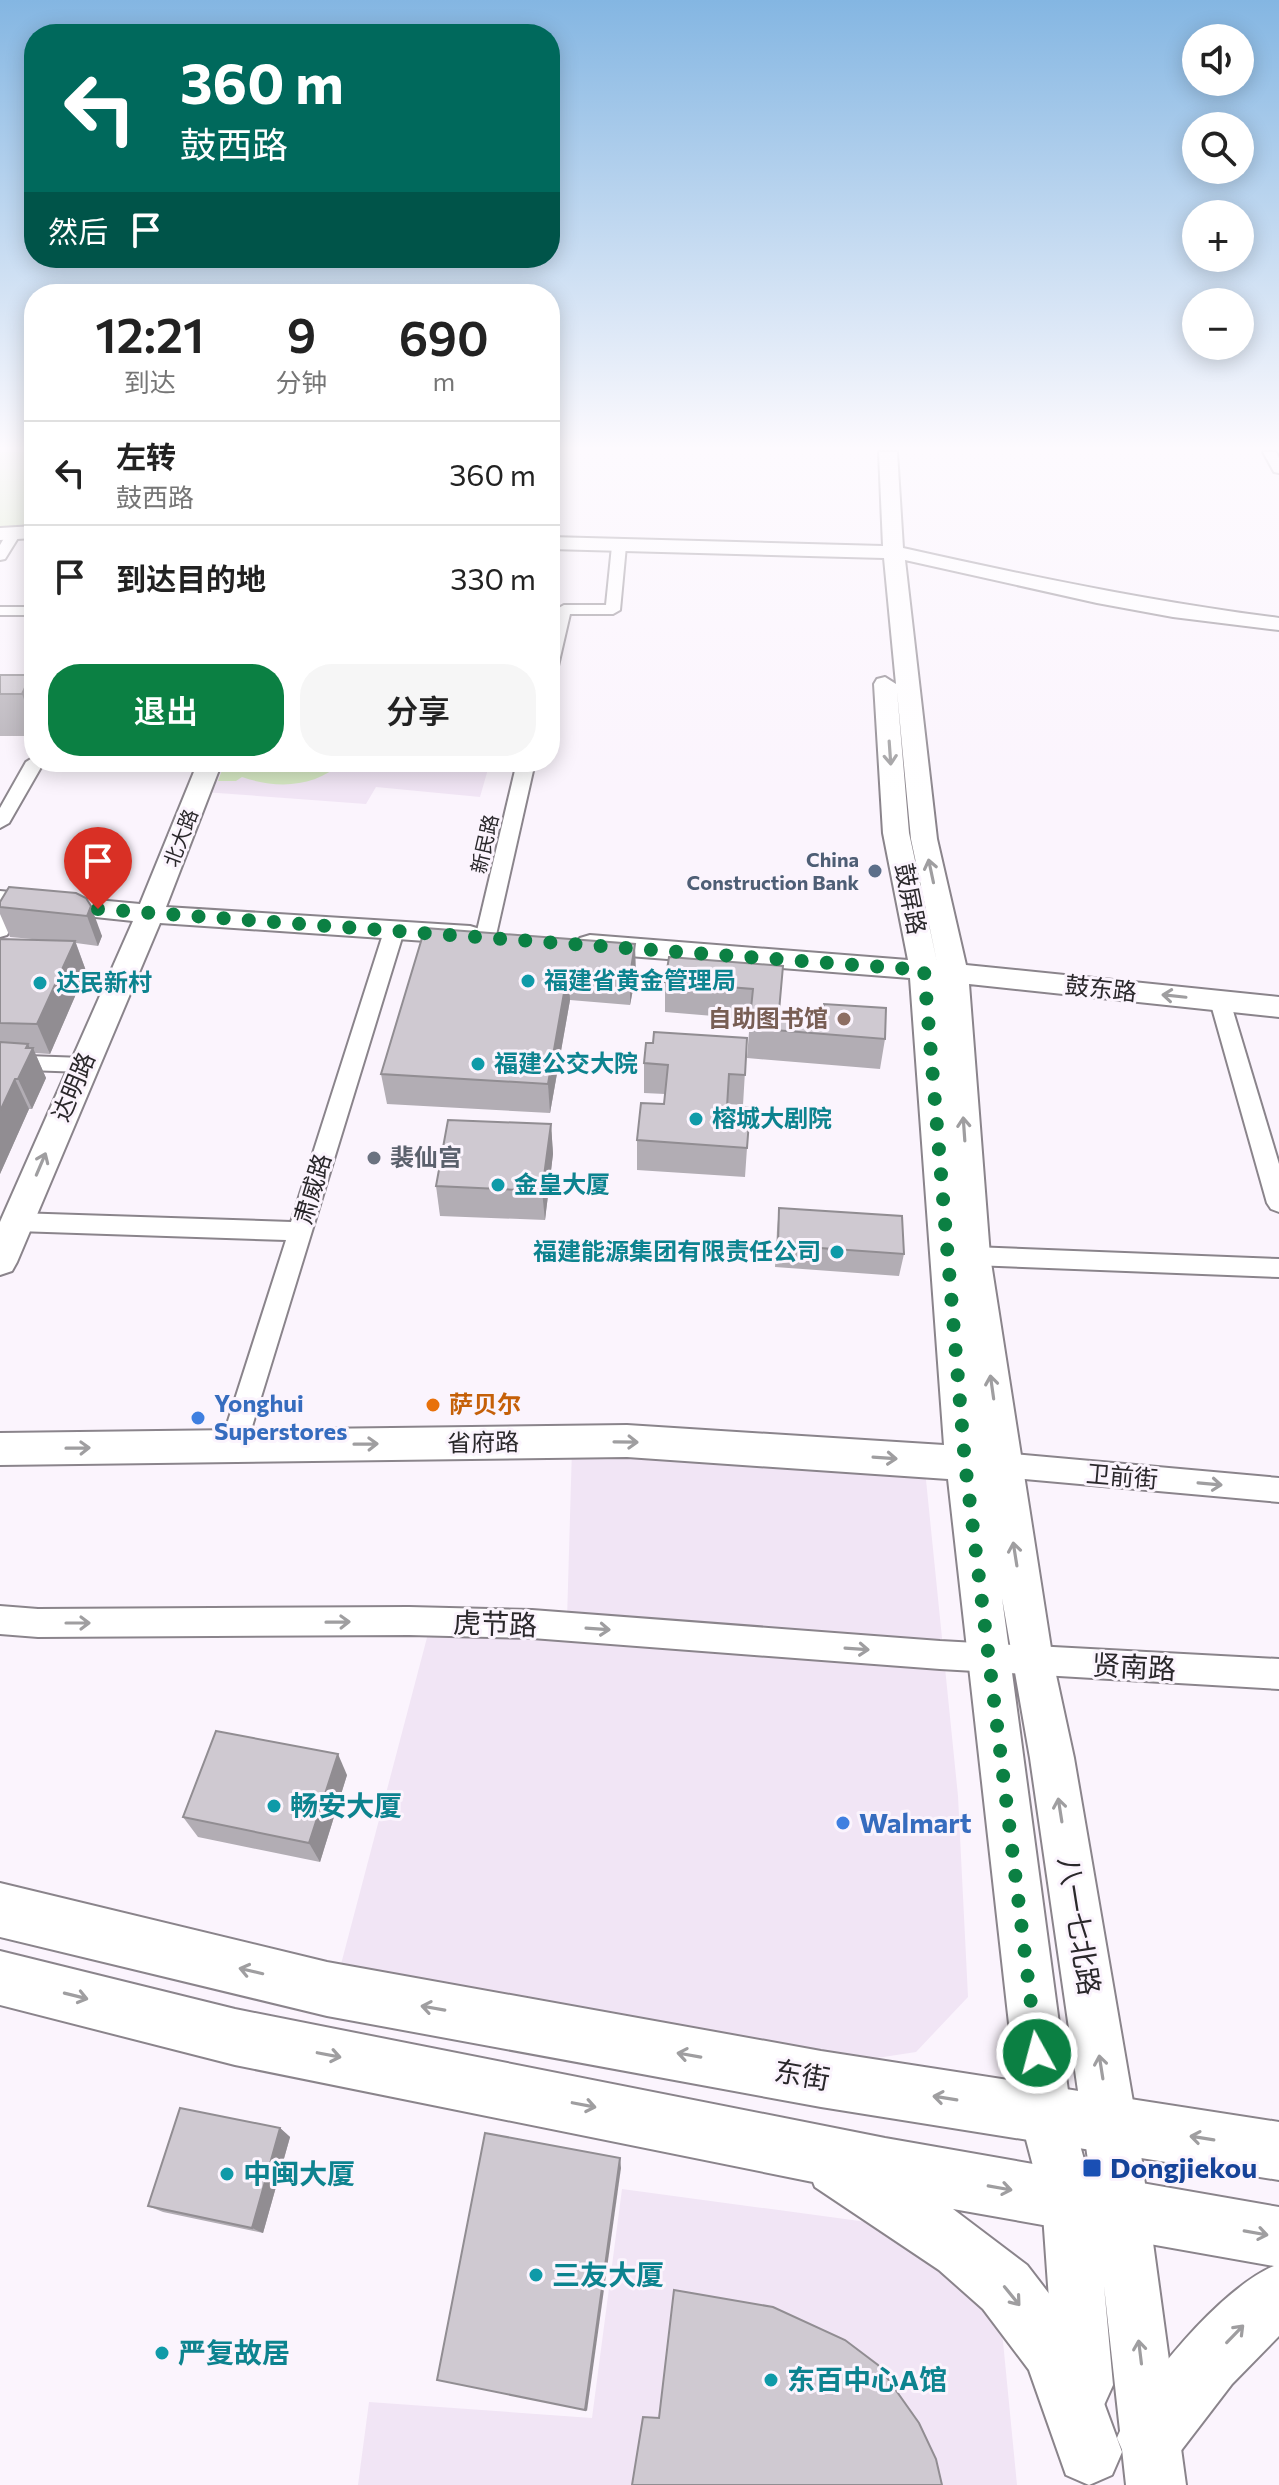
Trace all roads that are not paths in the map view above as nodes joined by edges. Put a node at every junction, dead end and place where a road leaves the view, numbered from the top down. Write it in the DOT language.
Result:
graph roads {
  1 [pos="617,568"];
  2 [pos="884,568"];
  3 [pos="975,568"];
  4 [pos="984,568"];
  5 [pos="0,611"];
  6 [pos="24,611"];
  7 [pos="1279,616"];
  8 [pos="1279,624"];
  9 [pos="560,625"];
  10 [pos="29,772"];
  11 [pos="206,772"];
  12 [pos="524,772"];
  13 [pos="0,823"];
  14 [pos="8,900"];
  15 [pos="152,914"];
  16 [pos="0,931"];
  17 [pos="394,931"];
  18 [pos="486,935"];
  19 [pos="517,938"];
  20 [pos="564,941"];
  21 [pos="939,972"];
  22 [pos="1220,1001"];
  23 [pos="1279,1007"];
  24 [pos="0,1062"];
  25 [pos="83,1065"];
  26 [pos="1279,1203"];
  27 [pos="17,1222"];
  28 [pos="300,1231"];
  29 [pos="973,1256"];
  30 [pos="0,1262"];
  31 [pos="1279,1268"];
  32 [pos="233,1446"];
  33 [pos="0,1449"];
  34 [pos="984,1464"];
  35 [pos="1279,1490"];
  36 [pos="0,1620"];
  37 [pos="1010,1660"];
  38 [pos="1279,1674"];
  39 [pos="0,1910"];
  40 [pos="0,1978"];
  41 [pos="1045,2113"];
  42 [pos="1111,2125"];
  43 [pos="1279,2151"];
  44 [pos="814,2152"];
  45 [pos="1096,2205"];
  46 [pos="1279,2237"];
  47 [pos="1279,2295"];
  48 [pos="1153,2461"];
  49 [pos="1091,2468"];
  1 -- 9 [label="street"];
  2 -- 21 [label="main road, 鼓屏路"];
  3 -- 8 [label="main road"];
  4 -- 7 [label="main road"];
  5 -- 6 [label="street"];
  10 -- 13 [label="street"];
  11 -- 15 [label="main road, 北大路"];
  12 -- 18 [label="street, 新民路"];
  14 -- 15 [label="main road"];
  14 -- 16 [label="street"];
  15 -- 17 [label="main road"];
  15 -- 25 [label="main road, 达明路"];
  17 -- 18 [label="main road"];
  17 -- 28 [label="street, 肃威路"];
  18 -- 19 [label="main road"];
  20 -- 21 [label="main road, 鼓东路"];
  22 -- 21 [label="main road, 鼓东路, one-way"];
  29 -- 21 [label="main road, 鼓屏路, one-way"];
  21 -- 34 [label="main road, 鼓屏路"];
  22 -- 23 [label="main road, 鼓东路"];
  22 -- 26 [label="street"];
  24 -- 25 [label="street"];
  27 -- 25 [label="main road, 达明路, one-way"];
  27 -- 28 [label="street"];
  27 -- 30 [label="main road, 达明路"];
  28 -- 32 [label="street, 肃威路"];
  29 -- 31 [label="street"];
  34 -- 29 [label="main road, 鼓屏路, one-way"];
  33 -- 32 [label="main road, 省府路, one-way"];
  32 -- 34 [label="main road, 省府路, one-way"];
  34 -- 35 [label="street, 卫前街, one-way"];
  34 -- 37 [label="main road, 八一七北路"];
  36 -- 37 [label="street, 虎节路, one-way"];
  37 -- 38 [label="street, 贤南路"];
  37 -- 41 [label="main road"];
  42 -- 37 [label="main road, 八一七北路, one-way"];
  41 -- 39 [label="main road, 东街, one-way"];
  40 -- 44 [label="main road, one-way"];
  41 -- 42 [label="main road, 东街"];
  41 -- 45 [label="main road"];
  43 -- 42 [label="main road, 东街, one-way"];
  42 -- 45 [label="main road, 八一七北路"];
  44 -- 45 [label="main road, one-way"];
  44 -- 49 [label="main road, one-way"];
  45 -- 46 [label="main road, one-way"];
  48 -- 45 [label="main road, 八一七北路, one-way"];
  45 -- 49 [label="main road, 八一七北路"];
  48 -- 47 [label="main road, one-way"];
}
